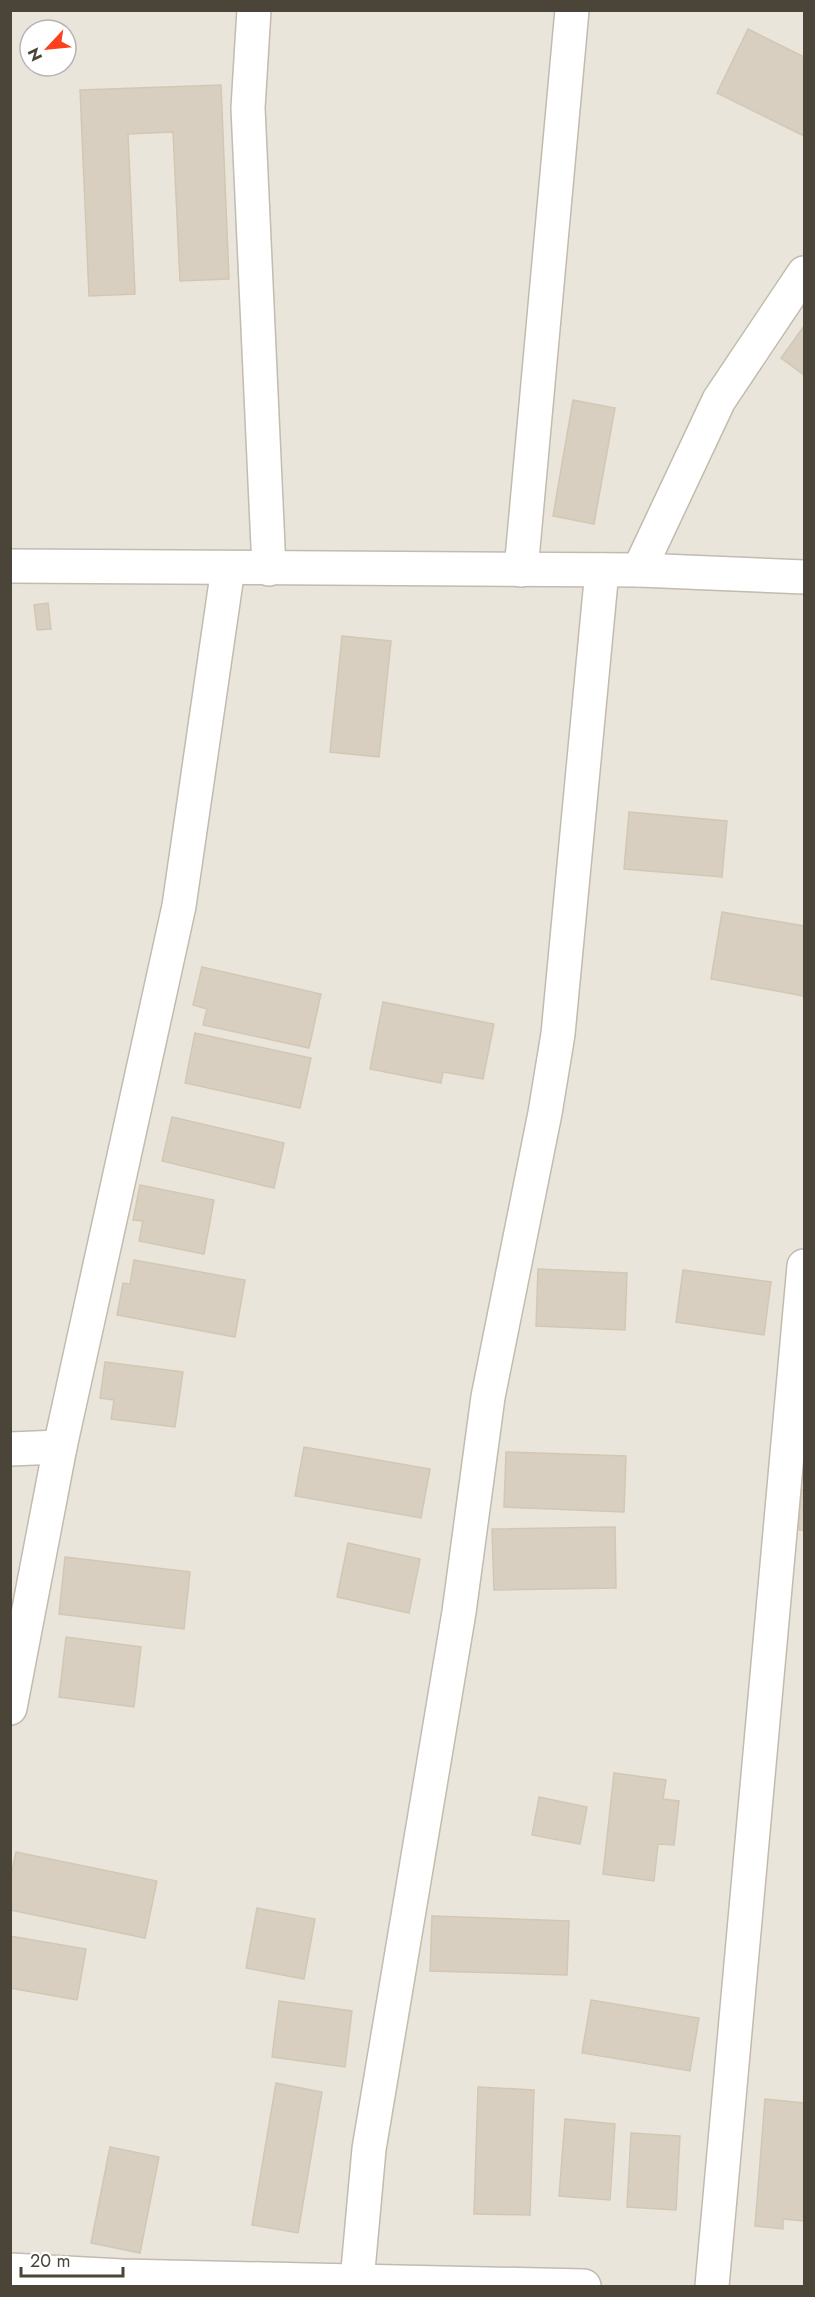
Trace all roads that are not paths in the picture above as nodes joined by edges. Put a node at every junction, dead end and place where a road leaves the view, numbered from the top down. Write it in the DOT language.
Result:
graph roads {
  1 [pos="254,10"];
  2 [pos="572,10"];
  3 [pos="804,273"];
  4 [pos="10,566"];
  5 [pos="228,568"];
  6 [pos="269,569"];
  7 [pos="521,570"];
  8 [pos="602,570"];
  9 [pos="639,570"];
  10 [pos="804,577"];
  11 [pos="804,1266"];
  12 [pos="60,1447"];
  13 [pos="10,1449"];
  14 [pos="10,1708"];
  15 [pos="10,2270"];
  16 [pos="121,2281"];
  17 [pos="357,2281"];
  18 [pos="490,2285"];
  19 [pos="584,2286"];
  20 [pos="712,2286"];
  1 -- 6 [label="street"];
  2 -- 7 [label="street"];
  3 -- 9 [label="street"];
  4 -- 5 [label="street"];
  5 -- 6 [label="street"];
  5 -- 12 [label="street"];
  6 -- 7 [label="street"];
  7 -- 8 [label="street"];
  8 -- 9 [label="street"];
  8 -- 17 [label="street"];
  9 -- 10 [label="street"];
  11 -- 20 [label="street"];
  12 -- 13 [label="street"];
  12 -- 14 [label="street"];
  15 -- 16 [label="street"];
  16 -- 17 [label="street"];
  17 -- 18 [label="street"];
  18 -- 19 [label="street"];
}
